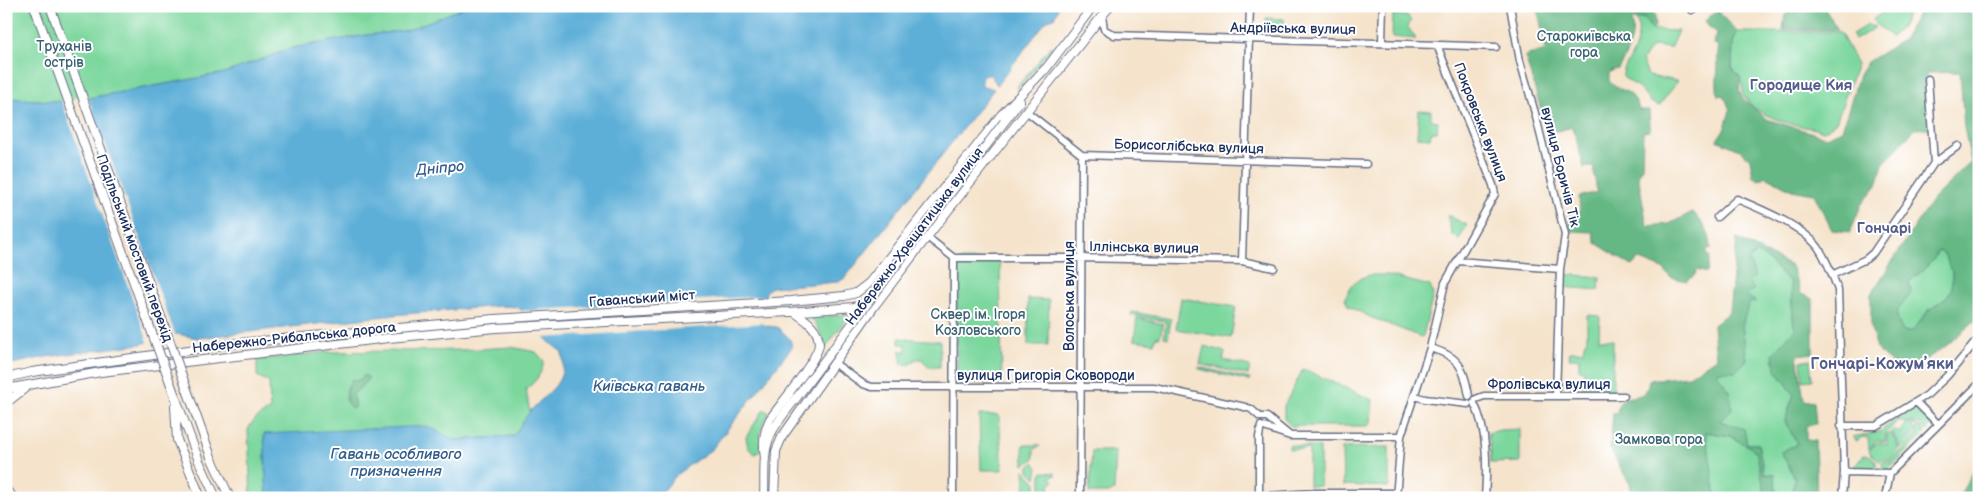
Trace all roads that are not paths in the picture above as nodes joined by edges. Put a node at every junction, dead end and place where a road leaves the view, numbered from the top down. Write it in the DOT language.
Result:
graph roads {
  1 [pos="34,6"];
  2 [pos="50,6"];
  3 [pos="1092,6"];
  4 [pos="1110,6"];
  5 [pos="1250,6"];
  6 [pos="1383,6"];
  7 [pos="1699,6"];
  8 [pos="1508,7"];
  9 [pos="1691,8"];
  10 [pos="1102,16"];
  11 [pos="1249,40"];
  12 [pos="1382,42"];
  13 [pos="1438,44"];
  14 [pos="1496,47"];
  15 [pos="1046,68"];
  16 [pos="1928,79"];
  17 [pos="1026,111"];
  18 [pos="1958,146"];
  19 [pos="1082,155"];
  20 [pos="1244,160"];
  21 [pos="1934,163"];
  22 [pos="1366,164"];
  23 [pos="1717,217"];
  24 [pos="926,237"];
  25 [pos="954,258"];
  26 [pos="1081,258"];
  27 [pos="1458,261"];
  28 [pos="1242,262"];
  29 [pos="1274,268"];
  30 [pos="1560,269"];
  31 [pos="1832,275"];
  32 [pos="885,292"];
  33 [pos="793,312"];
  34 [pos="494,319"];
  35 [pos="496,328"];
  36 [pos="1979,338"];
  37 [pos="1430,348"];
  38 [pos="834,363"];
  39 [pos="6,378"];
  40 [pos="30,384"];
  41 [pos="1979,384"];
  42 [pos="954,387"];
  43 [pos="1081,387"];
  44 [pos="6,389"];
  45 [pos="175,396"];
  46 [pos="1414,396"];
  47 [pos="1556,396"];
  48 [pos="1624,396"];
  49 [pos="1469,401"];
  50 [pos="1916,402"];
  51 [pos="6,403"];
  52 [pos="1260,417"];
  53 [pos="1268,418"];
  54 [pos="1938,424"];
  55 [pos="1841,426"];
  56 [pos="1262,429"];
  57 [pos="1290,436"];
  58 [pos="1401,436"];
  59 [pos="765,459"];
  60 [pos="1844,472"];
  61 [pos="1890,474"];
  62 [pos="6,490"];
  63 [pos="1396,495"];
  64 [pos="14,498"];
  65 [pos="201,498"];
  66 [pos="216,498"];
  67 [pos="230,498"];
  68 [pos="764,498"];
  69 [pos="774,498"];
  70 [pos="953,498"];
  71 [pos="1080,498"];
  72 [pos="1259,498"];
  73 [pos="1263,498"];
  74 [pos="1485,498"];
  75 [pos="1842,498"];
  76 [pos="1885,498"];
  1 -- 45 [label="main road, Подільський мостовий перехід, bridge"];
  2 -- 67 [label="main road, Подільський мостовий перехід, bridge"];
  3 -- 15 [label="main road, Набережно-Хрещатицька вулиця"];
  4 -- 10 [label="main road, Набережно-Хрещатицька вулиця"];
  5 -- 11 [label="street"];
  6 -- 12 [label="street"];
  7 -- 9 [label="street"];
  8 -- 30 [label="street, вулиця Боричів Тік"];
  10 -- 11 [label="street, Андріївська вулиця"];
  10 -- 17 [label="main road, Набережно-Хрещатицька вулиця"];
  11 -- 12 [label="street, Андріївська вулиця"];
  11 -- 20 [label="street"];
  12 -- 13 [label="street, Андріївська вулиця"];
  13 -- 14 [label="street, Андріївська вулиця"];
  13 -- 27 [label="street, Покровська вулиця"];
  15 -- 34 [label="main road, Гаванський міст"];
  15 -- 59 [label="main road, Набережно-Хрещатицька вулиця, bridge"];
  16 -- 21 [label="street"];
  17 -- 19 [label="street"];
  17 -- 24 [label="main road, Набережно-Хрещатицька вулиця"];
  18 -- 21 [label="street"];
  19 -- 20 [label="street, Борисоглібська вулиця"];
  19 -- 26 [label="street, Волоська вулиця"];
  20 -- 22 [label="street, Борисоглібська вулиця"];
  20 -- 28 [label="street"];
  21 -- 31 [label="street"];
  23 -- 31 [label="street"];
  24 -- 25 [label="street"];
  24 -- 32 [label="main road, Набережно-Хрещатицька вулиця"];
  25 -- 26 [label="street, Іллінська вулиця"];
  25 -- 42 [label="street"];
  26 -- 28 [label="street, Іллінська вулиця"];
  26 -- 43 [label="street, Волоська вулиця"];
  27 -- 30 [label="street"];
  27 -- 37 [label="street, Покровська вулиця"];
  28 -- 29 [label="street, Іллінська вулиця"];
  30 -- 47 [label="street, вулиця Боричів Тік"];
  31 -- 55 [label="street"];
  32 -- 33 [label="main road, Гаванський міст"];
  32 -- 38 [label="main road, Набережно-Хрещатицька вулиця"];
  33 -- 35 [label="main road, Гаванський міст"];
  33 -- 59 [label="main road"];
  34 -- 39 [label="main road, Набережно-Рибальська дорога"];
  35 -- 40 [label="main road, Набережно-Рибальська дорога"];
  36 -- 50 [label="street"];
  37 -- 46 [label="street, Покровська вулиця"];
  37 -- 49 [label="street"];
  38 -- 42 [label="street, вулиця Григорія Сковороди"];
  38 -- 69 [label="main road, Набережно-Хрещатицька вулиця"];
  40 -- 44 [label="main road, Набережно-Рибальська дорога"];
  40 -- 51 [label="main road"];
  41 -- 54 [label="street"];
  42 -- 43 [label="street, вулиця Григорія Сковороди"];
  42 -- 70 [label="street"];
  43 -- 52 [label="street, вулиця Григорія Сковороди"];
  43 -- 71 [label="street, Волоська вулиця"];
  45 -- 65 [label="main road"];
  45 -- 66 [label="main road, Подільський мостовий перехід"];
  46 -- 49 [label="street, Фролівська вулиця"];
  46 -- 58 [label="street, Покровська вулиця"];
  47 -- 48 [label="street, Фролівська вулиця"];
  47 -- 49 [label="street, Фролівська вулиця"];
  49 -- 74 [label="street"];
  50 -- 54 [label="street"];
  50 -- 55 [label="street"];
  52 -- 53 [label="street"];
  52 -- 56 [label="street"];
  53 -- 56 [label="street"];
  53 -- 57 [label="street"];
  54 -- 61 [label="street"];
  55 -- 60 [label="street"];
  56 -- 57 [label="street"];
  56 -- 72 [label="street"];
  57 -- 58 [label="street"];
  58 -- 63 [label="street, Покровська вулиця"];
  59 -- 68 [label="main road, Набережно-Хрещатицька вулиця"];
  60 -- 61 [label="street"];
  60 -- 75 [label="street"];
  61 -- 76 [label="street"];
  62 -- 64 [label="main road"];
  63 -- 73 [label="street"];
}
